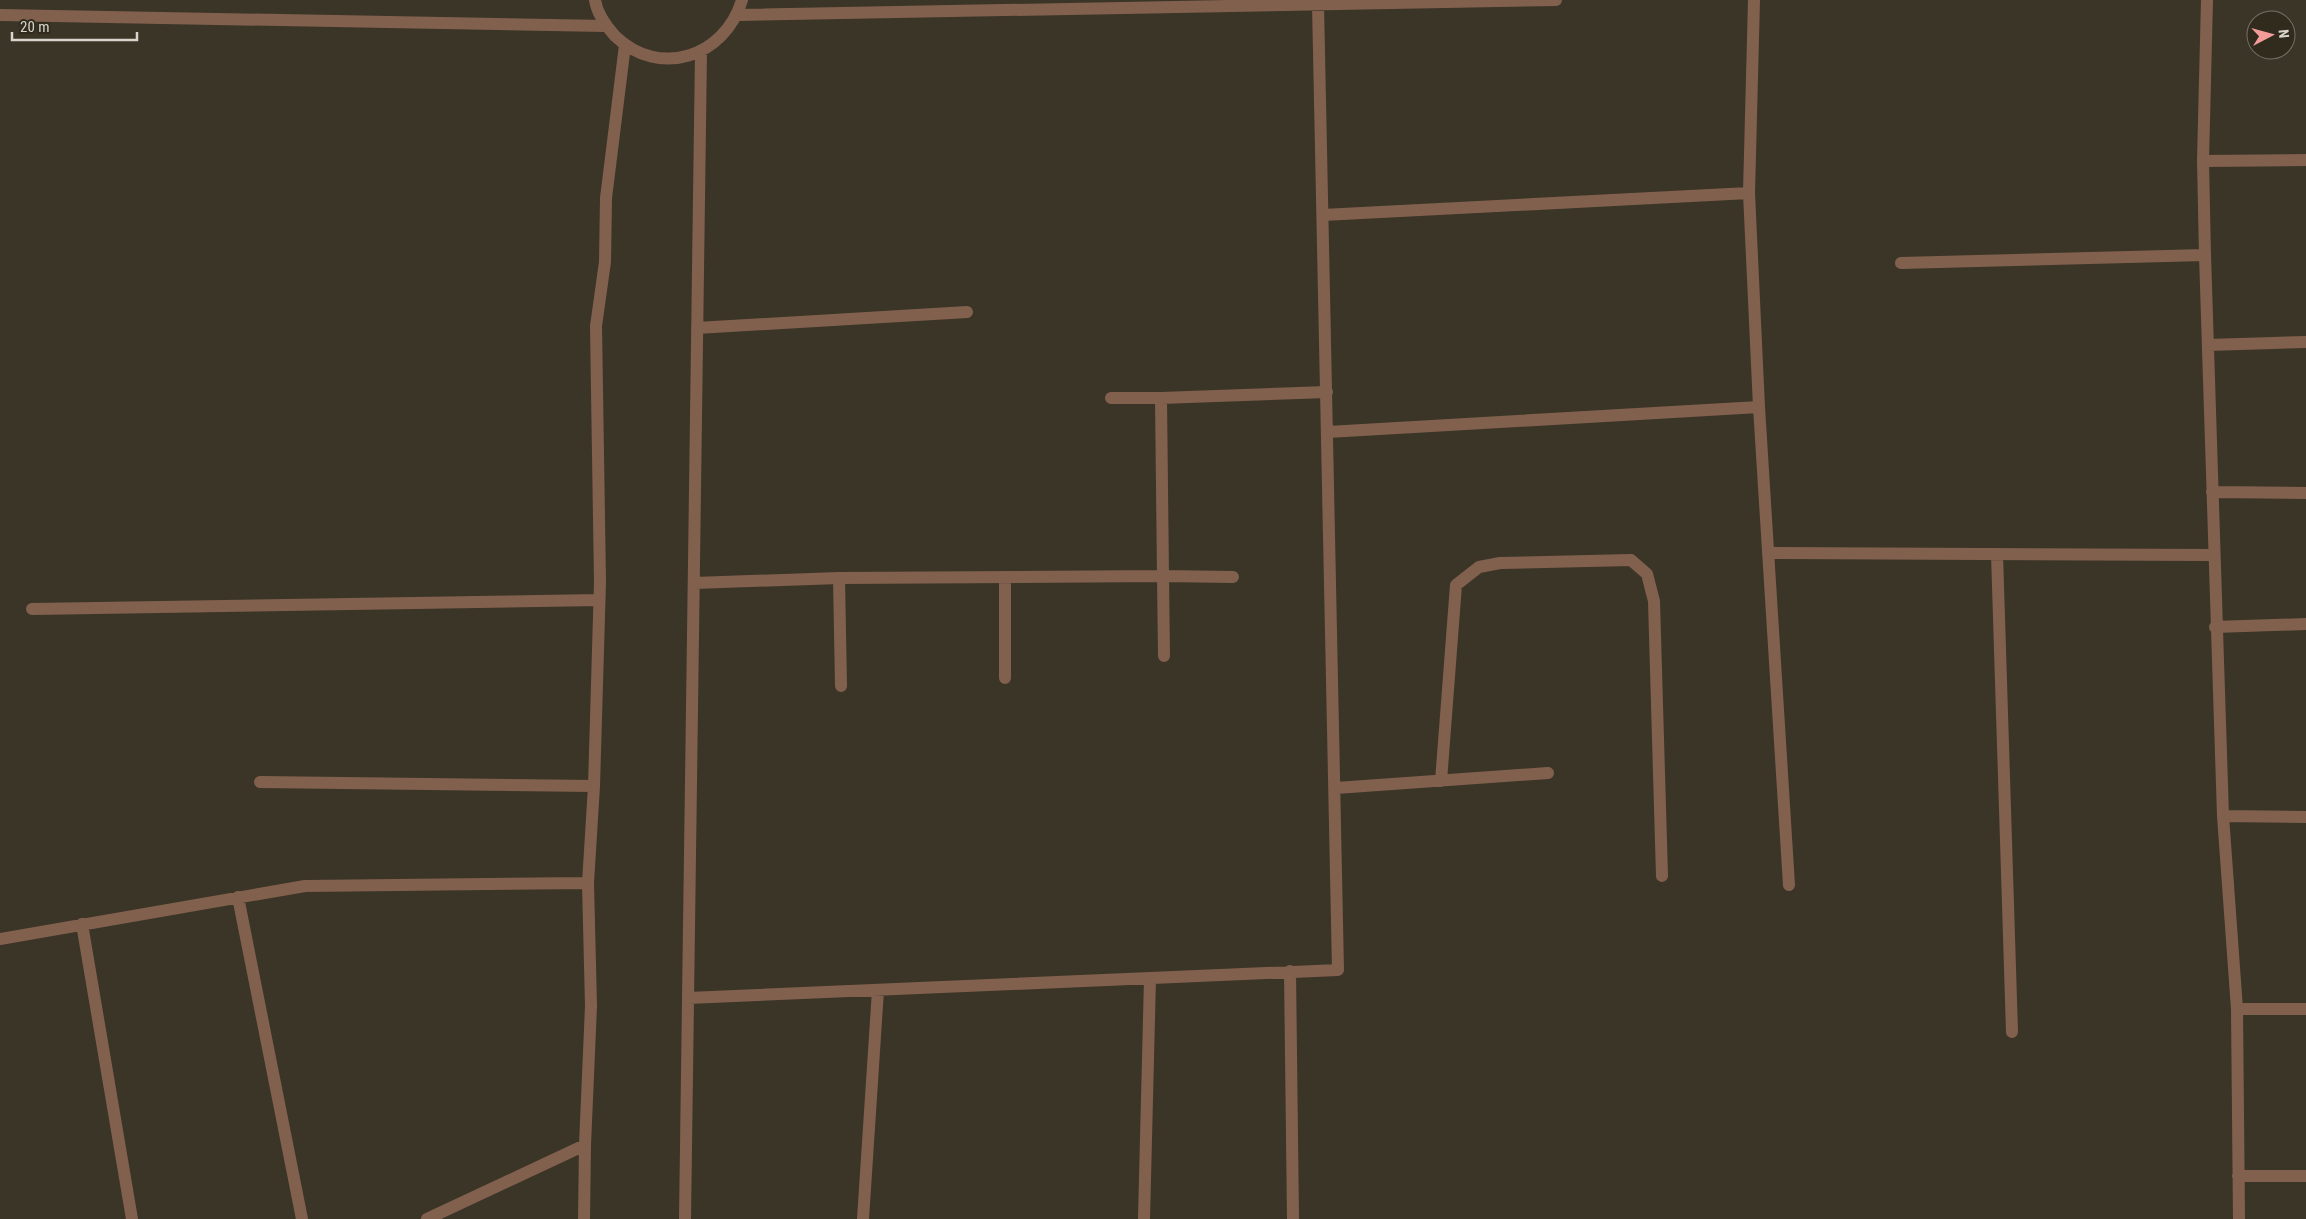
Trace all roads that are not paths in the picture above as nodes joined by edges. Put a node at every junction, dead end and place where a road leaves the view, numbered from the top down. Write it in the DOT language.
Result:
graph roads {
  1 [pos="595,0"];
  2 [pos="742,0"];
  3 [pos="1556,0"];
  4 [pos="1754,0"];
  5 [pos="2207,0"];
  6 [pos="1318,4"];
  7 [pos="0,15"];
  8 [pos="737,15"];
  9 [pos="606,26"];
  10 [pos="625,45"];
  11 [pos="701,52"];
  12 [pos="2306,160"];
  13 [pos="2203,161"];
  14 [pos="1749,193"];
  15 [pos="1323,215"];
  16 [pos="2205,255"];
  17 [pos="1902,263"];
  18 [pos="967,312"];
  19 [pos="697,328"];
  20 [pos="2306,342"];
  21 [pos="2208,344"];
  22 [pos="1327,392"];
  23 [pos="1111,398"];
  24 [pos="1161,398"];
  25 [pos="1758,407"];
  26 [pos="1328,432"];
  27 [pos="2212,492"];
  28 [pos="2306,494"];
  29 [pos="1768,553"];
  30 [pos="1997,554"];
  31 [pos="2213,555"];
  32 [pos="1163,576"];
  33 [pos="1233,576"];
  34 [pos="1004,577"];
  35 [pos="839,578"];
  36 [pos="694,583"];
  37 [pos="599,600"];
  38 [pos="32,609"];
  39 [pos="2306,624"];
  40 [pos="2215,627"];
  41 [pos="1164,656"];
  42 [pos="1005,678"];
  43 [pos="841,686"];
  44 [pos="1548,773"];
  45 [pos="1441,781"];
  46 [pos="260,782"];
  47 [pos="594,786"];
  48 [pos="1336,788"];
  49 [pos="2223,816"];
  50 [pos="2306,817"];
  51 [pos="1662,876"];
  52 [pos="588,883"];
  53 [pos="1789,885"];
  54 [pos="238,897"];
  55 [pos="82,924"];
  56 [pos="0,938"];
  57 [pos="1290,971"];
  58 [pos="1150,978"];
  59 [pos="878,990"];
  60 [pos="688,998"];
  61 [pos="2237,1009"];
  62 [pos="2306,1009"];
  63 [pos="2012,1032"];
  64 [pos="585,1145"];
  65 [pos="2238,1176"];
  66 [pos="2306,1176"];
  67 [pos="132,1219"];
  68 [pos="302,1219"];
  69 [pos="427,1219"];
  70 [pos="584,1219"];
  71 [pos="685,1219"];
  72 [pos="863,1219"];
  73 [pos="1144,1219"];
  74 [pos="1293,1219"];
  75 [pos="2239,1219"];
  1 -- 9 [label="street"];
  2 -- 8 [label="street"];
  3 -- 6 [label="street"];
  4 -- 14 [label="street"];
  5 -- 13 [label="street"];
  6 -- 8 [label="street"];
  6 -- 15 [label="street"];
  7 -- 9 [label="street"];
  8 -- 11 [label="street"];
  9 -- 10 [label="street"];
  10 -- 11 [label="street"];
  10 -- 37 [label="street"];
  11 -- 19 [label="street"];
  12 -- 13 [label="street"];
  13 -- 16 [label="street"];
  14 -- 15 [label="street"];
  14 -- 25 [label="street"];
  15 -- 22 [label="street"];
  16 -- 17 [label="street"];
  16 -- 21 [label="street"];
  18 -- 19 [label="street"];
  19 -- 36 [label="street"];
  20 -- 21 [label="street"];
  21 -- 27 [label="street"];
  22 -- 24 [label="street"];
  22 -- 26 [label="street"];
  23 -- 24 [label="street"];
  24 -- 32 [label="street"];
  25 -- 26 [label="street"];
  25 -- 29 [label="street"];
  26 -- 48 [label="street"];
  27 -- 28 [label="street"];
  27 -- 31 [label="street"];
  29 -- 30 [label="street"];
  29 -- 53 [label="street"];
  30 -- 31 [label="street"];
  30 -- 63 [label="street"];
  31 -- 40 [label="street"];
  32 -- 33 [label="street"];
  32 -- 34 [label="street"];
  32 -- 41 [label="street"];
  34 -- 35 [label="street"];
  34 -- 42 [label="street"];
  35 -- 36 [label="street"];
  35 -- 43 [label="street"];
  36 -- 60 [label="street"];
  37 -- 38 [label="street"];
  37 -- 47 [label="street"];
  39 -- 40 [label="street"];
  40 -- 49 [label="street"];
  44 -- 45 [label="street"];
  45 -- 48 [label="street"];
  45 -- 51 [label="street"];
  46 -- 47 [label="street"];
  47 -- 52 [label="street"];
  48 -- 57 [label="street"];
  49 -- 50 [label="street"];
  49 -- 61 [label="street"];
  52 -- 54 [label="street"];
  52 -- 64 [label="street"];
  54 -- 55 [label="street"];
  54 -- 68 [label="street"];
  55 -- 56 [label="street"];
  55 -- 67 [label="street"];
  57 -- 58 [label="street"];
  57 -- 74 [label="street"];
  58 -- 59 [label="street"];
  58 -- 73 [label="street"];
  59 -- 60 [label="street"];
  59 -- 72 [label="street"];
  60 -- 71 [label="street"];
  61 -- 62 [label="street"];
  61 -- 65 [label="street"];
  64 -- 69 [label="street"];
  64 -- 70 [label="street"];
  65 -- 66 [label="street"];
  65 -- 75 [label="street"];
}
